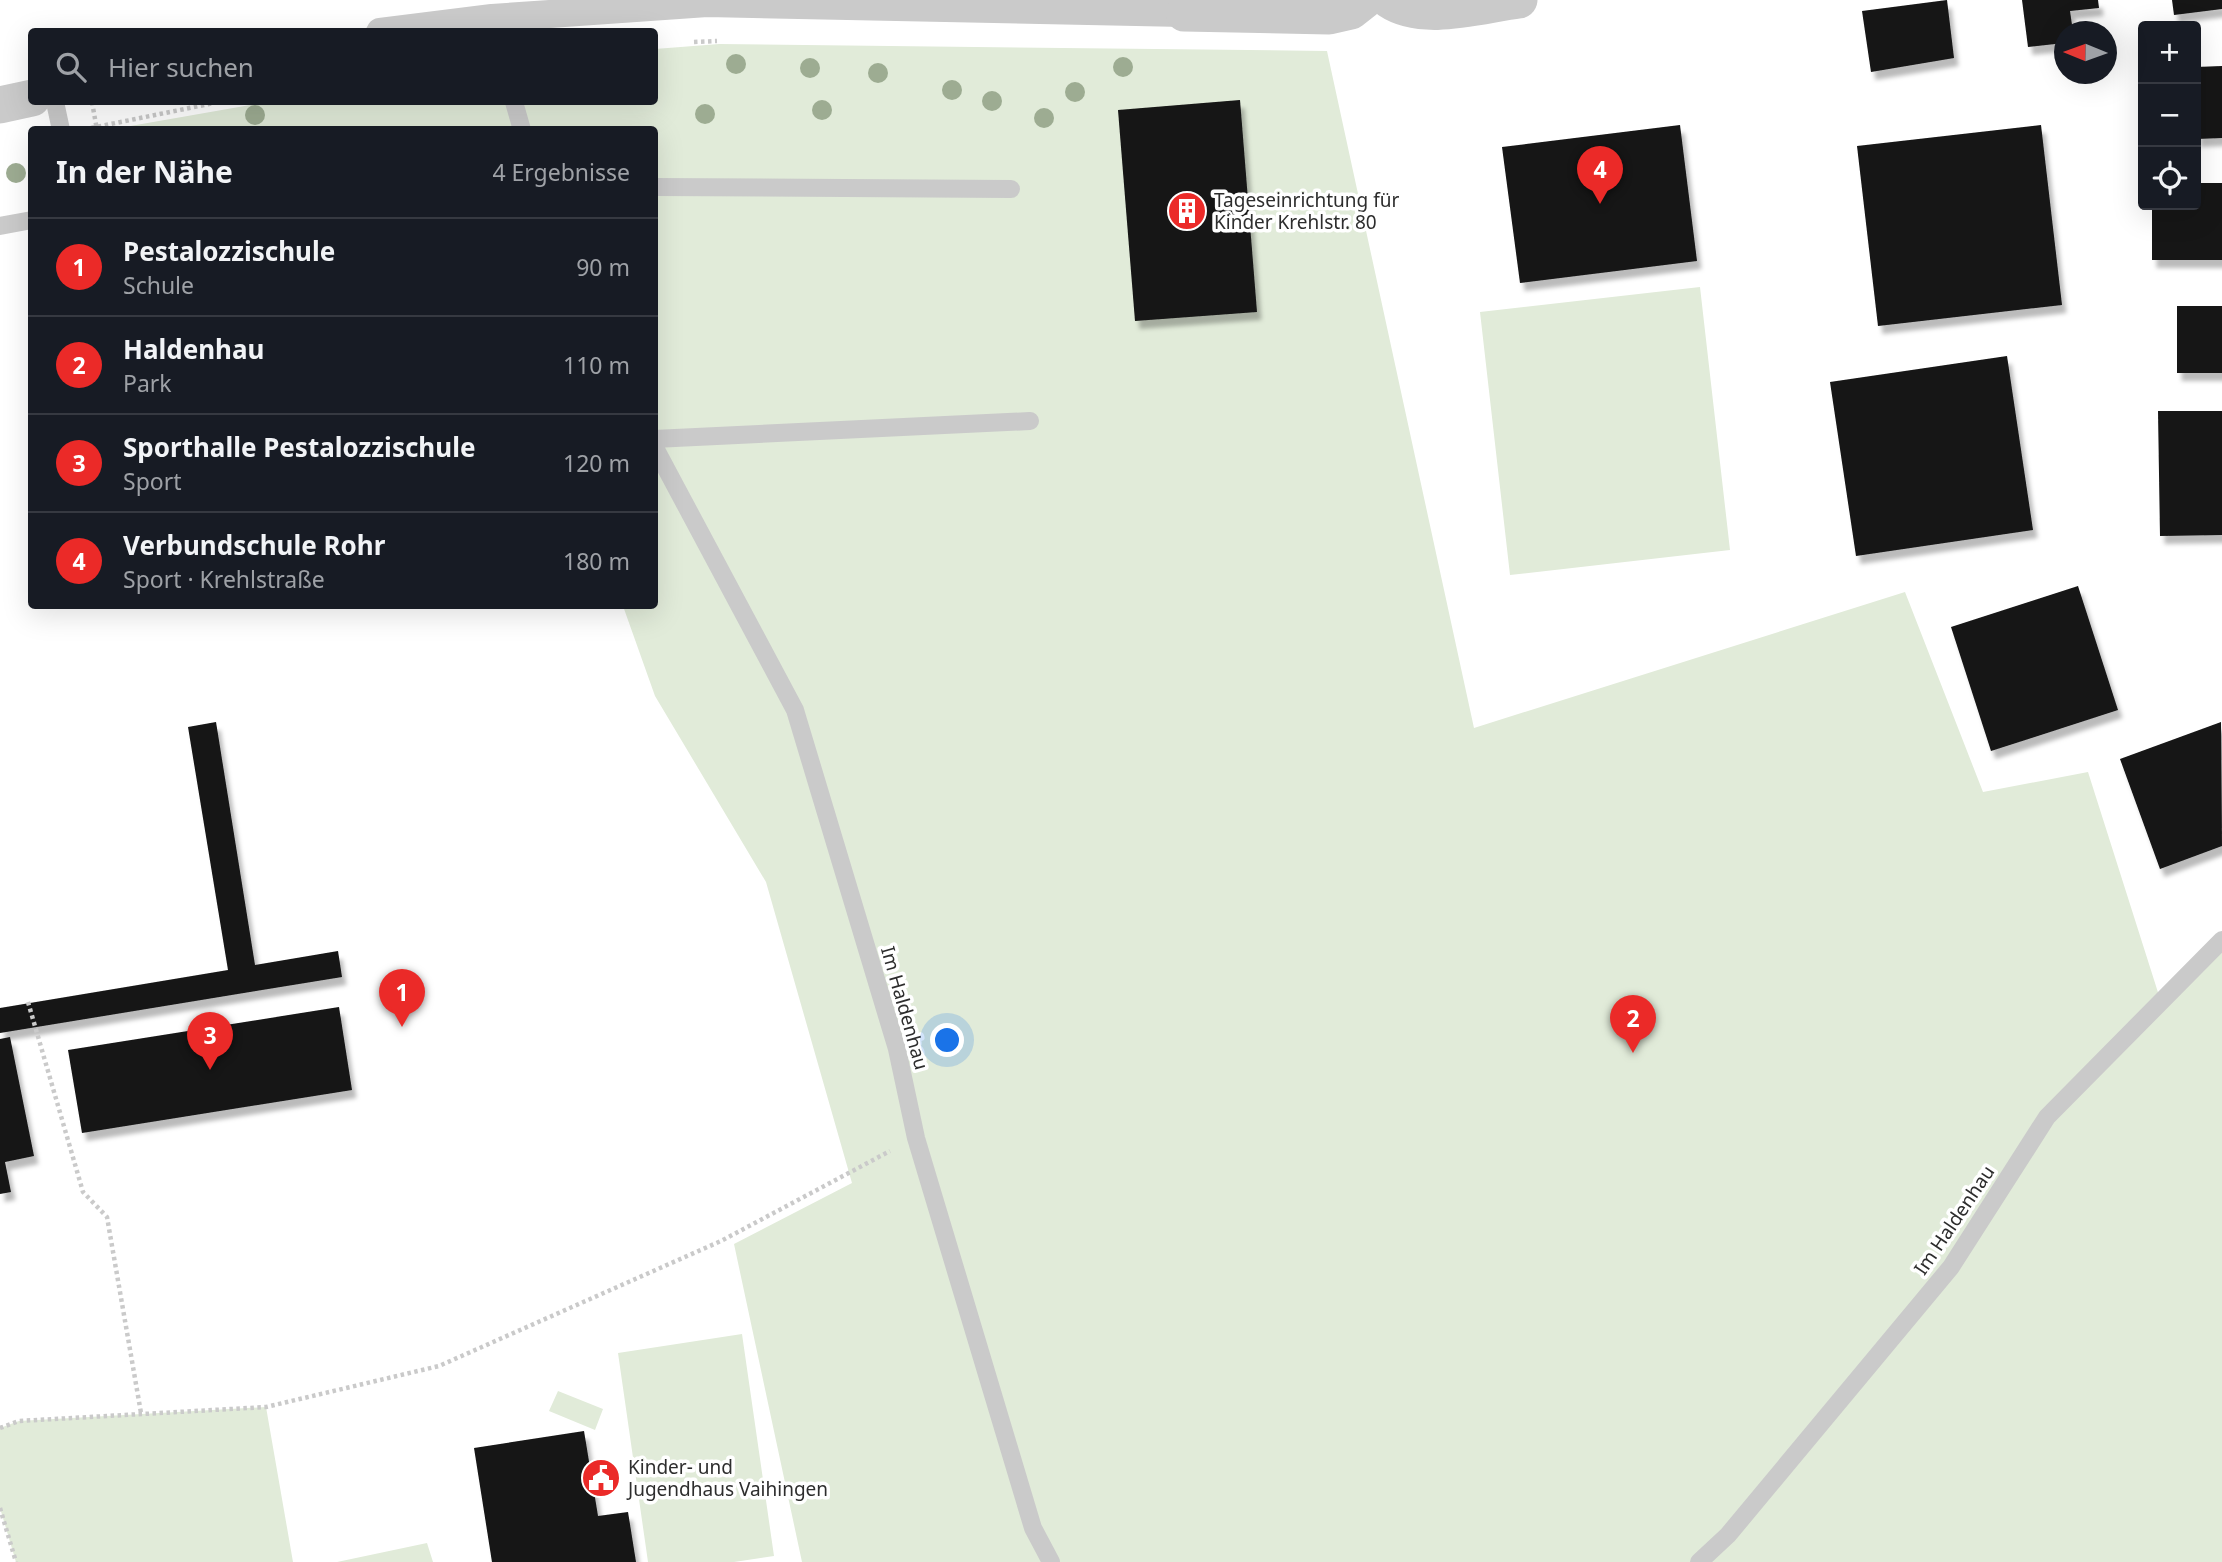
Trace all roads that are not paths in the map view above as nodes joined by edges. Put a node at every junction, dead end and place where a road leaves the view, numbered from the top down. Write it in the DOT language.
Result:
graph roads {
  1 [pos="1364,0"];
  2 [pos="1389,0"];
  3 [pos="1519,0"];
  4 [pos="1184,13"];
  5 [pos="494,25"];
  6 [pos="445,28"];
  7 [pos="28,99"];
  8 [pos="0,105"];
  9 [pos="56,105"];
  10 [pos="515,105"];
  11 [pos="60,126"];
  12 [pos="521,126"];
  13 [pos="658,187"];
  14 [pos="1011,189"];
  15 [pos="28,220"];
  16 [pos="0,226"];
  17 [pos="1030,421"];
  18 [pos="658,439"];
  19 [pos="658,453"];
  20 [pos="2222,940"];
  21 [pos="1051,1562"];
  22 [pos="1699,1562"];
  1 -- 4 [label="street"];
  2 -- 3 [label="street"];
  4 -- 5 [label="street"];
  5 -- 6 [label="street"];
  7 -- 8 [label="street"];
  9 -- 11 [label="lane"];
  10 -- 12 [label="lane"];
  13 -- 14 [label="lane"];
  15 -- 16 [label="lane"];
  17 -- 18 [label="lane"];
  19 -- 21 [label="lane, Im Haldenhau"];
  20 -- 22 [label="lane, Im Haldenhau"];
}
